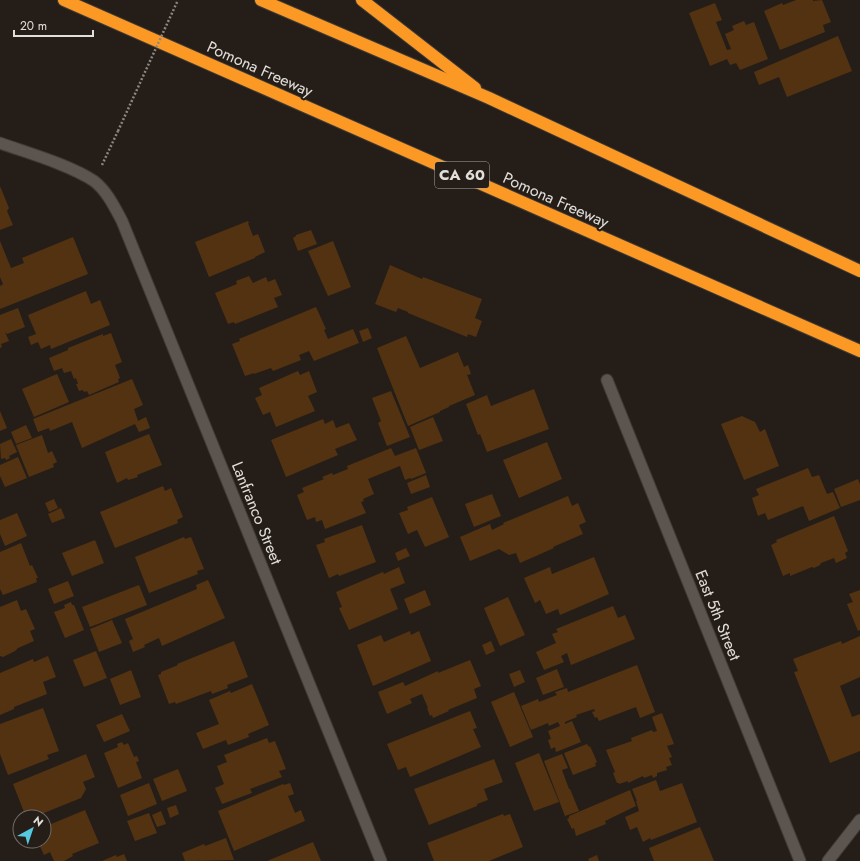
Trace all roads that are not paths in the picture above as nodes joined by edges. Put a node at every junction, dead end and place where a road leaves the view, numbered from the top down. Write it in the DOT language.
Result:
graph roads {
  1 [pos="64,0"];
  2 [pos="261,0"];
  3 [pos="362,0"];
  4 [pos="489,98"];
  5 [pos="0,143"];
  6 [pos="860,270"];
  7 [pos="860,351"];
  8 [pos="607,380"];
  9 [pos="860,820"];
  10 [pos="381,861"];
  11 [pos="800,861"];
  12 [pos="828,861"];
  1 -- 7 [label="highway, Pomona Freeway / CA 60"];
  2 -- 4 [label="highway"];
  3 -- 4 [label="highway"];
  4 -- 6 [label="highway"];
  5 -- 10 [label="street, Lanfranco Street"];
  8 -- 11 [label="street, East 5th Street"];
  9 -- 12 [label="street"];
}
